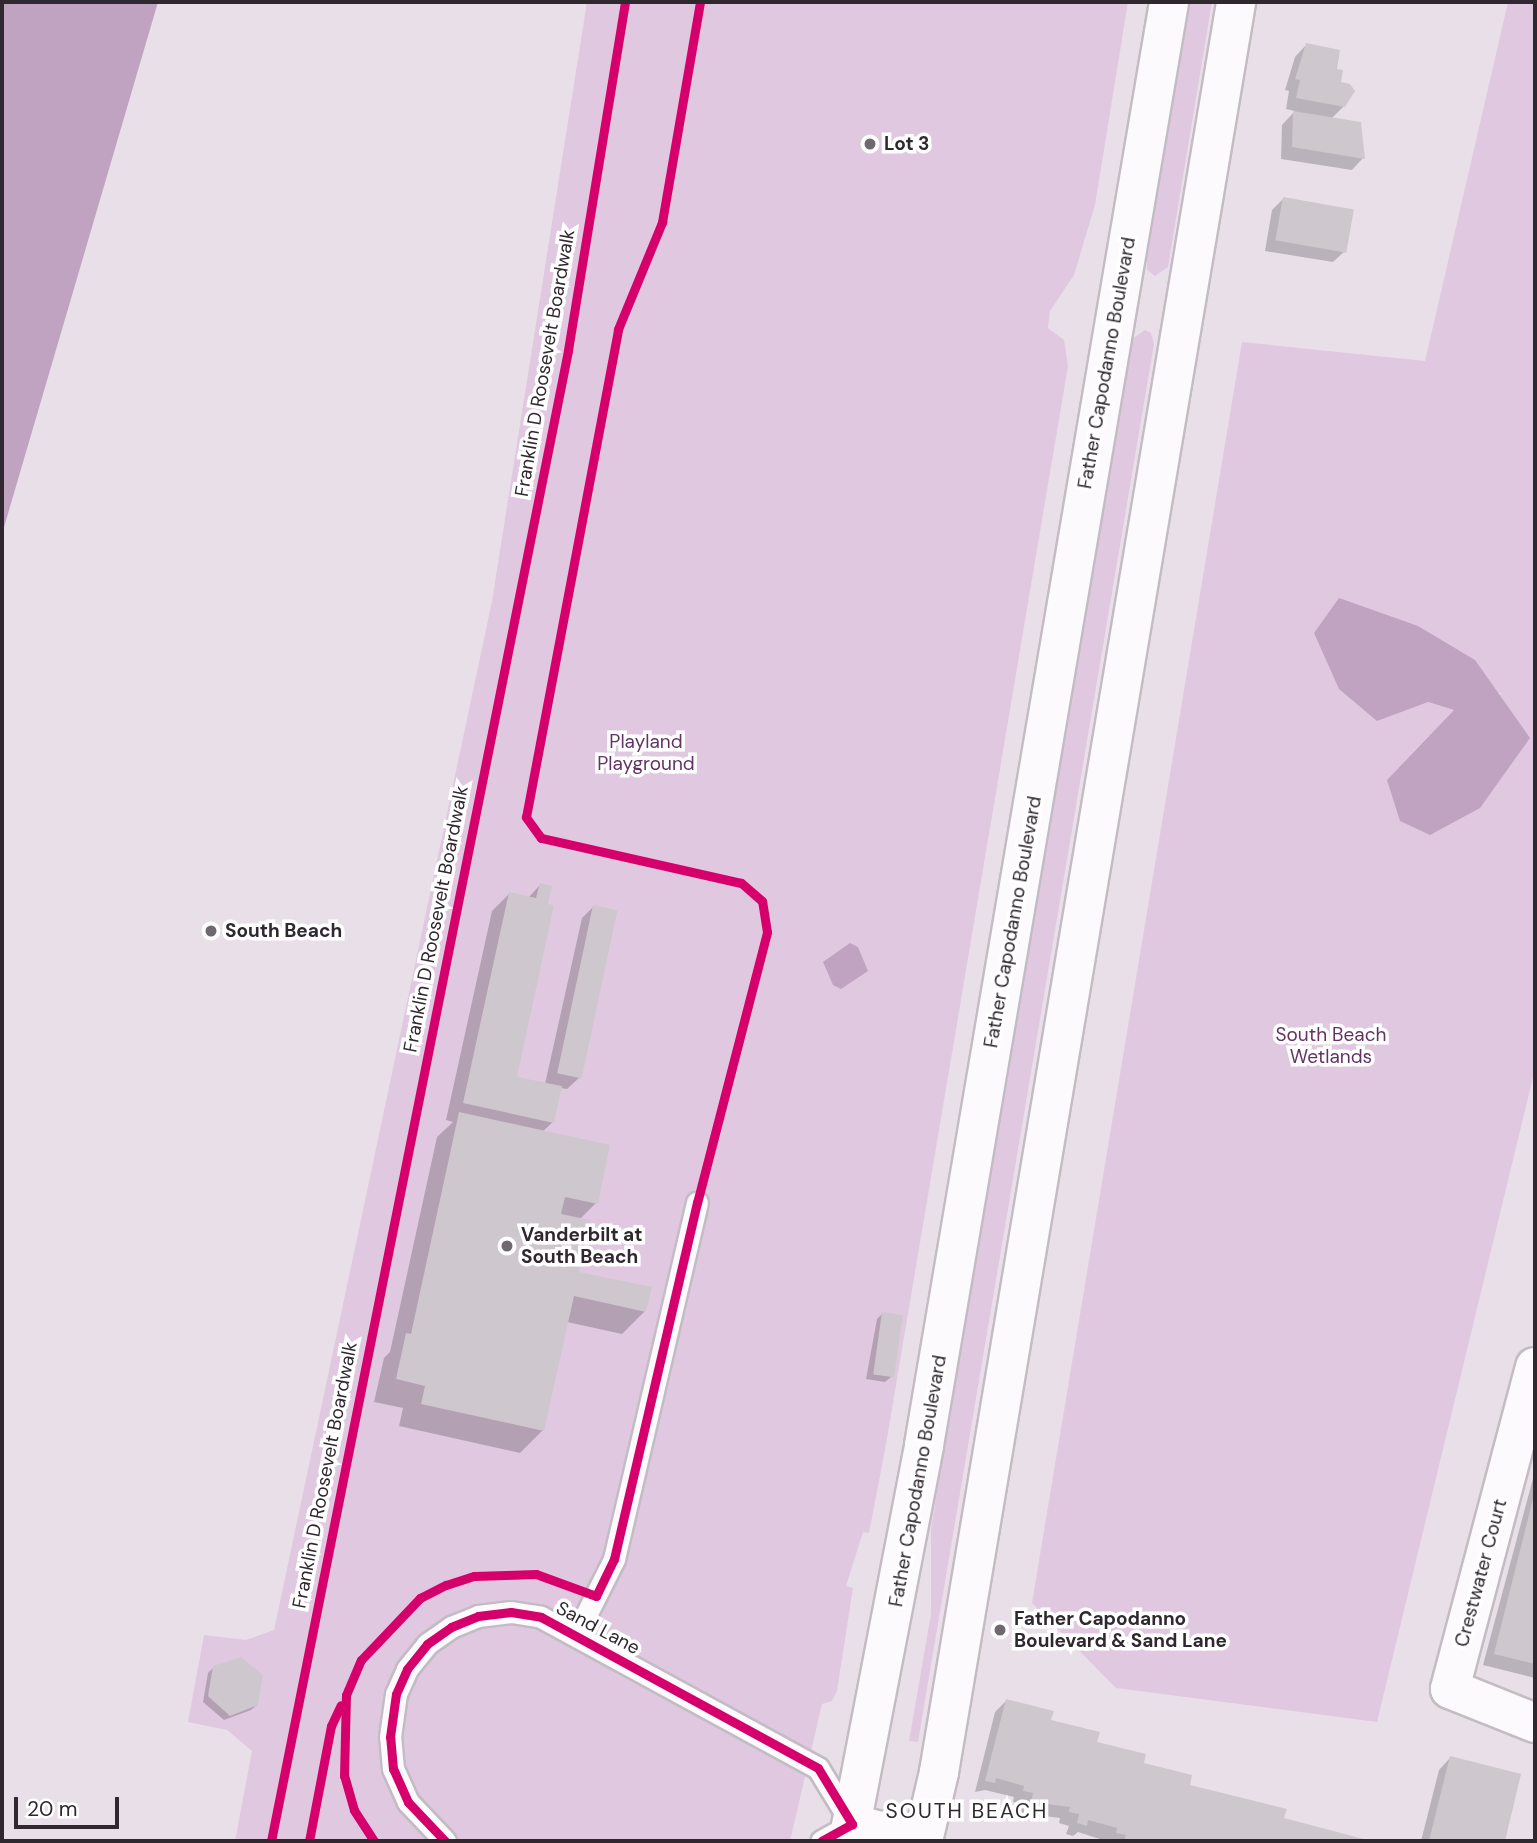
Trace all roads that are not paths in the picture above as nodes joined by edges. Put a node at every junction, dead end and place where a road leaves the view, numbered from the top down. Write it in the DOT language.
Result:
graph roads {
  1 [pos="1169,2"];
  2 [pos="1236,2"];
  3 [pos="697,1203"];
  4 [pos="1535,1367"];
  5 [pos="576,1635"];
  6 [pos="1535,1723"];
  7 [pos="840,1836"];
  8 [pos="445,1841"];
  9 [pos="923,1841"];
  1 -- 7 [label="main road, Father Capodanno Boulevard"];
  2 -- 9 [label="main road"];
  3 -- 5 [label="lane"];
  4 -- 6 [label="main road, Crestwater Court"];
  5 -- 7 [label="lane, Sand Lane"];
  5 -- 8 [label="lane, Sand Lane"];
  7 -- 9 [label="main road"];
}
